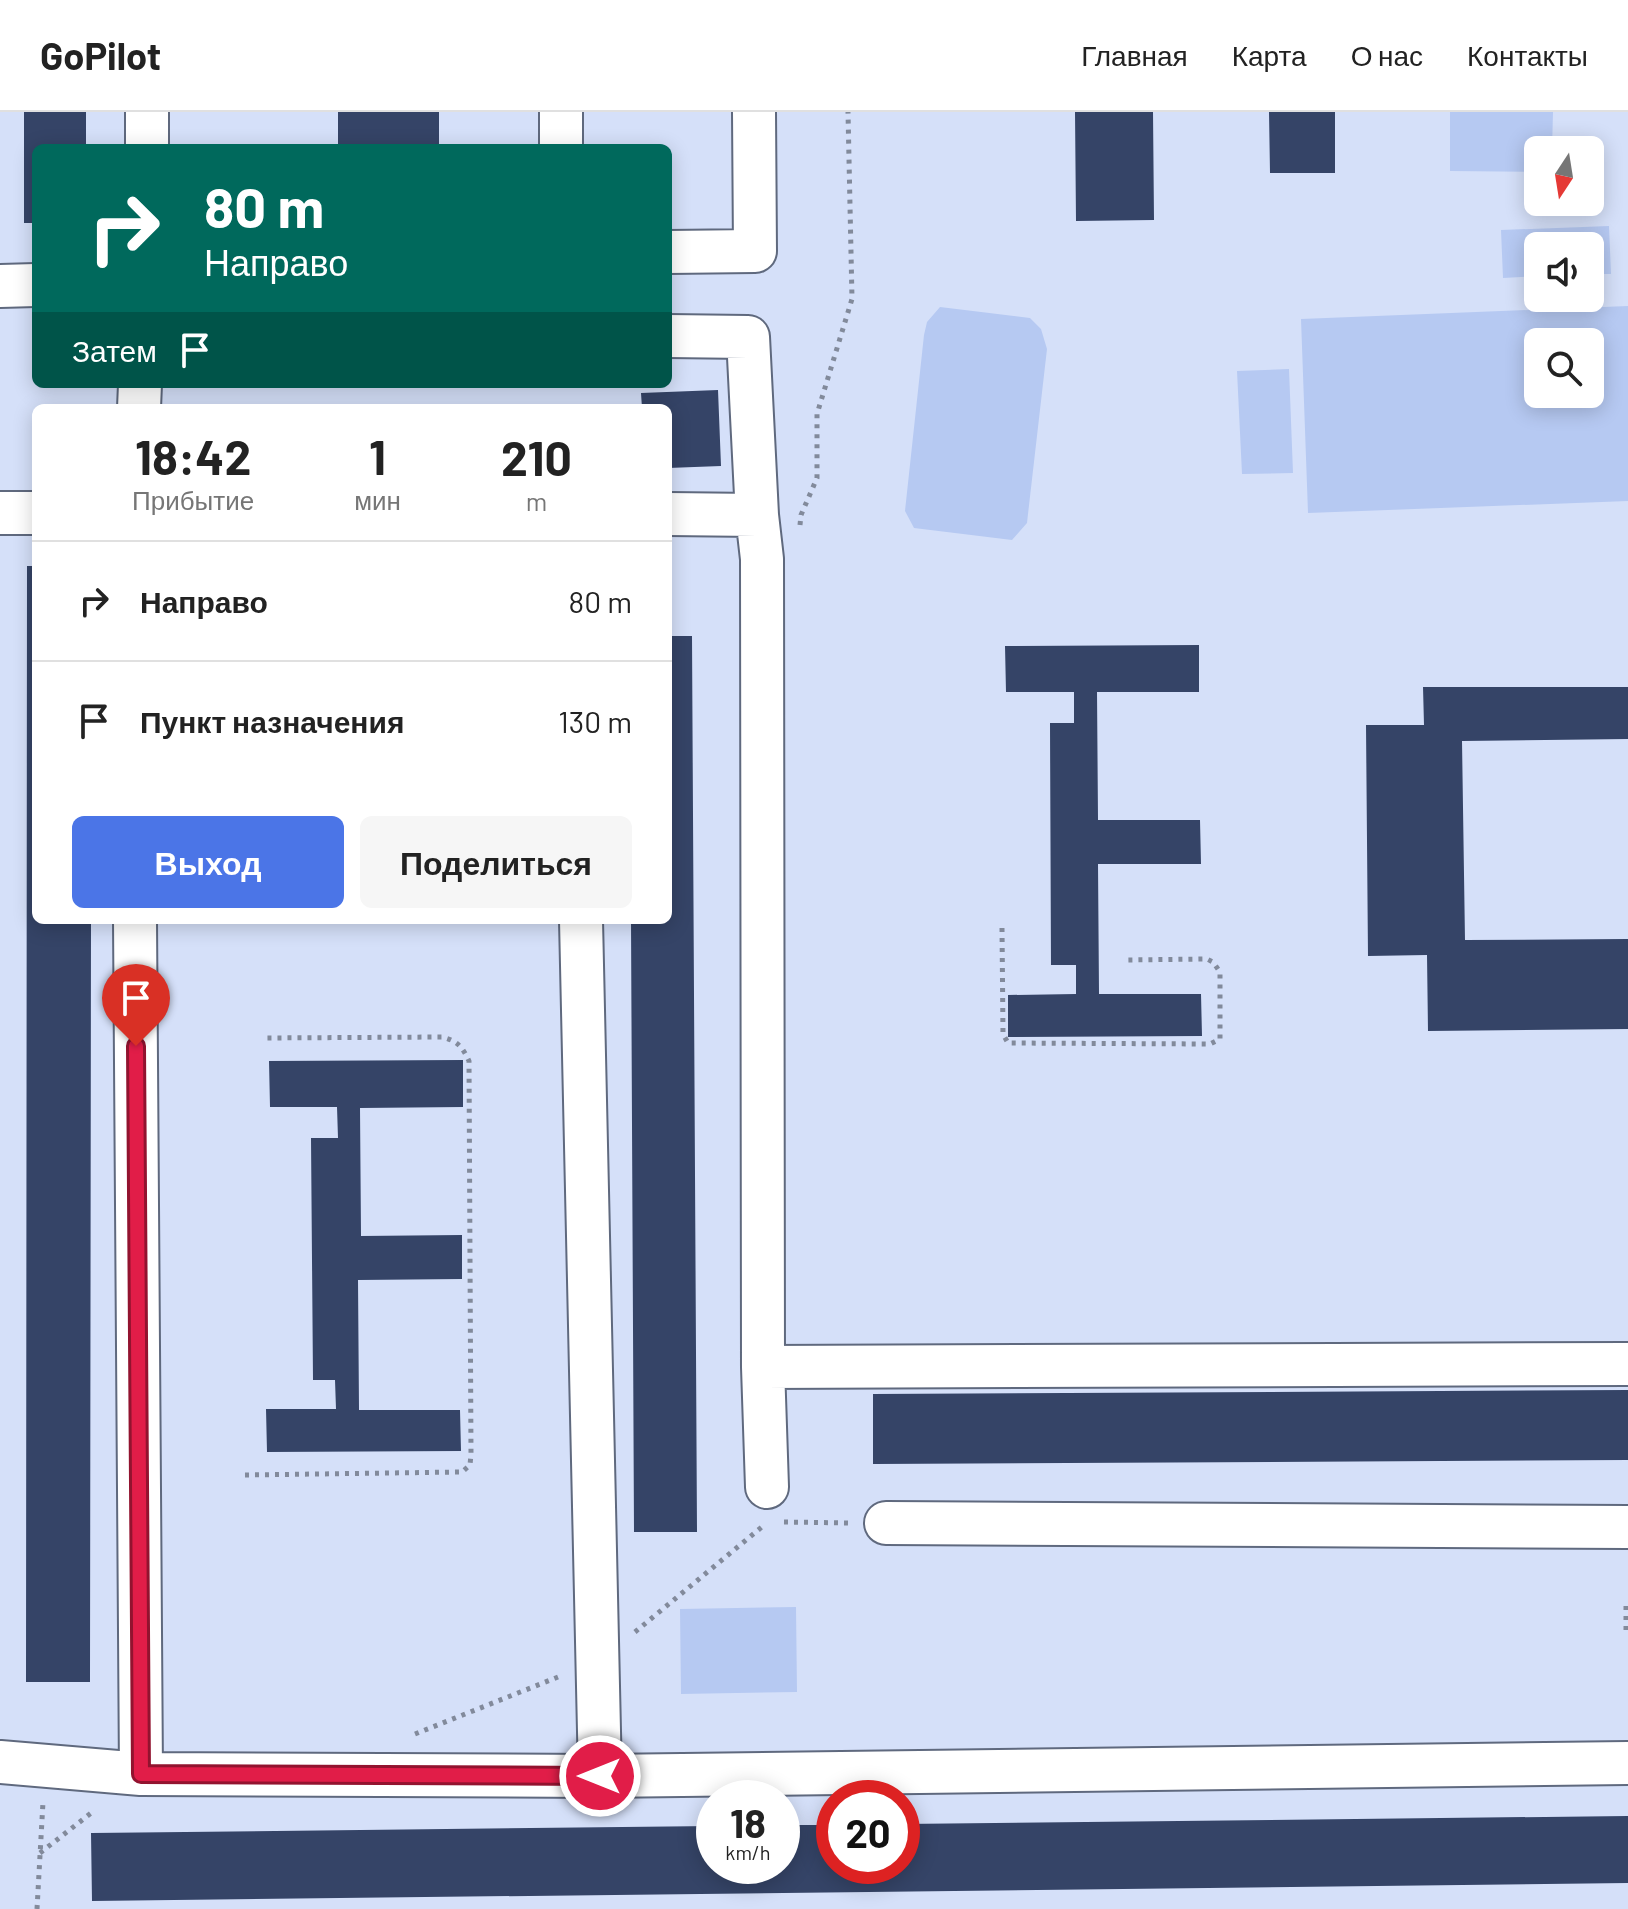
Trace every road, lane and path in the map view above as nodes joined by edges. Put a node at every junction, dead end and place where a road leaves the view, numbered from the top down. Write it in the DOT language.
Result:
graph roads {
  1 [pos="147,112"];
  2 [pos="561,112"];
  3 [pos="754,112"];
  4 [pos="848,112"];
  5 [pos="147,144"];
  6 [pos="561,144"];
  7 [pos="672,252"];
  8 [pos="32,285"];
  9 [pos="0,286"];
  10 [pos="672,336"];
  11 [pos="0,513"];
  12 [pos="32,513"];
  13 [pos="672,514"];
  14 [pos="757,515"];
  15 [pos="799,529"];
  16 [pos="135,924"];
  17 [pos="581,924"];
  18 [pos="1002,928"];
  19 [pos="1127,960"];
  20 [pos="263,1038"];
  21 [pos="1628,1364"];
  22 [pos="763,1367"];
  23 [pos="245,1475"];
  24 [pos="767,1487"];
  25 [pos="886,1523"];
  26 [pos="1628,1527"];
  27 [pos="1626,1606"];
  28 [pos="1628,1634"];
  29 [pos="0,1762"];
  30 [pos="1628,1763"];
  31 [pos="45,1767"];
  32 [pos="141,1774"];
  33 [pos="600,1776"];
  34 [pos="40,1854"];
  35 [pos="37,1909"];
  1 -- 5 [label="lane"];
  2 -- 6 [label="lane"];
  3 -- 7 [label="lane"];
  4 -- 15 [label="path"];
  8 -- 9 [label="lane"];
  10 -- 14 [label="lane"];
  11 -- 12 [label="lane"];
  13 -- 14 [label="lane"];
  14 -- 22 [label="lane"];
  16 -- 32 [label="lane"];
  17 -- 33 [label="lane"];
  18 -- 19 [label="path"];
  20 -- 23 [label="path"];
  21 -- 22 [label="lane"];
  22 -- 24 [label="lane"];
  25 -- 26 [label="lane"];
  27 -- 28 [label="path"];
  29 -- 31 [label="lane"];
  30 -- 33 [label="lane"];
  31 -- 32 [label="lane"];
  31 -- 34 [label="path"];
  32 -- 33 [label="lane"];
  32 -- 34 [label="path"];
  34 -- 35 [label="path"];
}
